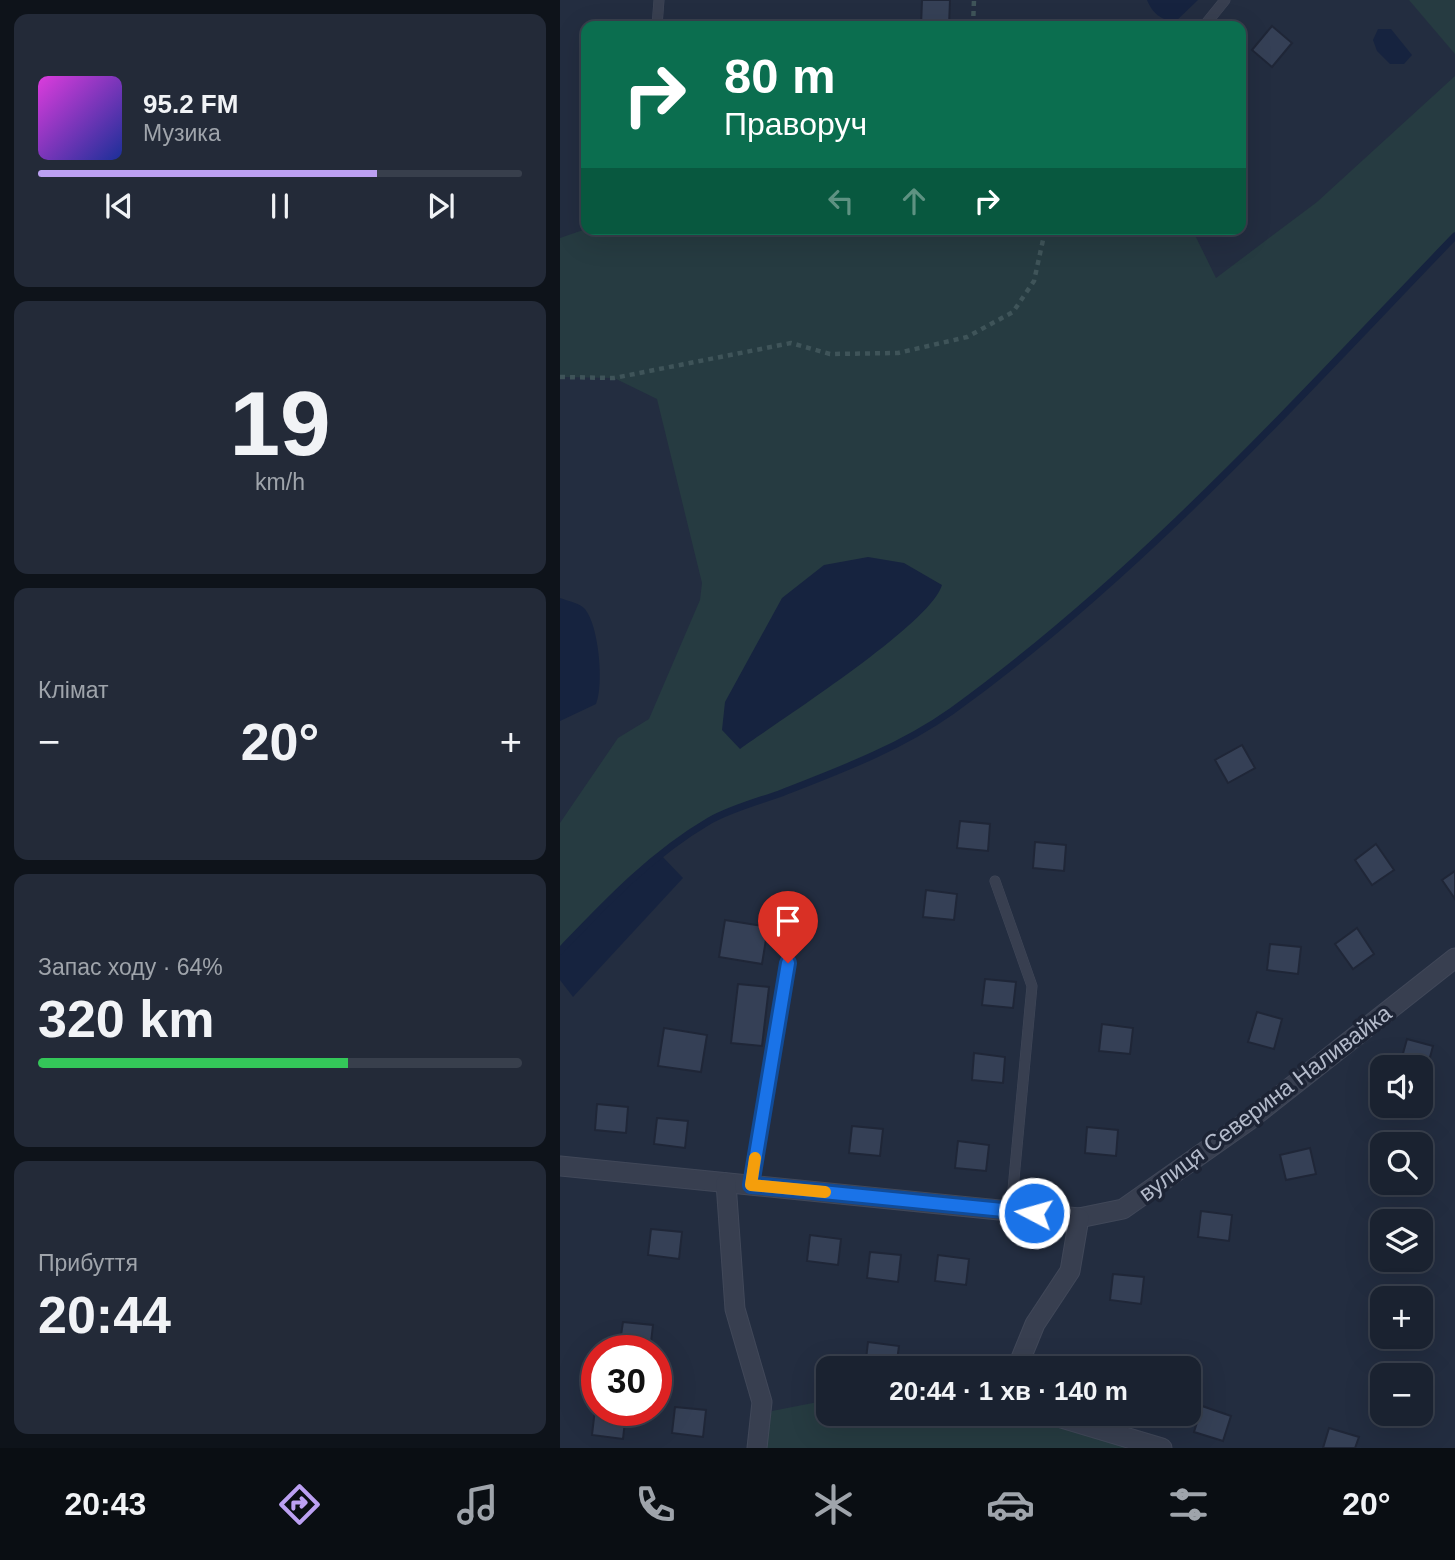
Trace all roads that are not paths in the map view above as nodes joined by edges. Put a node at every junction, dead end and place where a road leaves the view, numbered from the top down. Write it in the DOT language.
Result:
graph roads {
  1 [pos="659,0"];
  2 [pos="1225,0"];
  3 [pos="657,21"];
  4 [pos="1208,21"];
  5 [pos="995,881"];
  6 [pos="788,963"];
  7 [pos="1453,964"];
  8 [pos="560,1166"];
  9 [pos="726,1183"];
  10 [pos="751,1185"];
  11 [pos="1011,1211"];
  12 [pos="1079,1218"];
  13 [pos="1022,1356"];
  14 [pos="1088,1426"];
  15 [pos="757,1448"];
  16 [pos="1162,1448"];
  1 -- 3 [label="lane"];
  2 -- 4 [label="lane"];
  5 -- 11 [label="lane"];
  6 -- 10 [label="lane"];
  7 -- 12 [label="street, вулиця Северина Наливайка"];
  8 -- 9 [label="street, вулиця Северина Наливайка"];
  9 -- 10 [label="street, вулиця Северина Наливайка"];
  9 -- 15 [label="street"];
  10 -- 11 [label="street, вулиця Северина Наливайка"];
  11 -- 12 [label="street, вулиця Северина Наливайка"];
  12 -- 13 [label="street"];
  14 -- 16 [label="street"];
}
